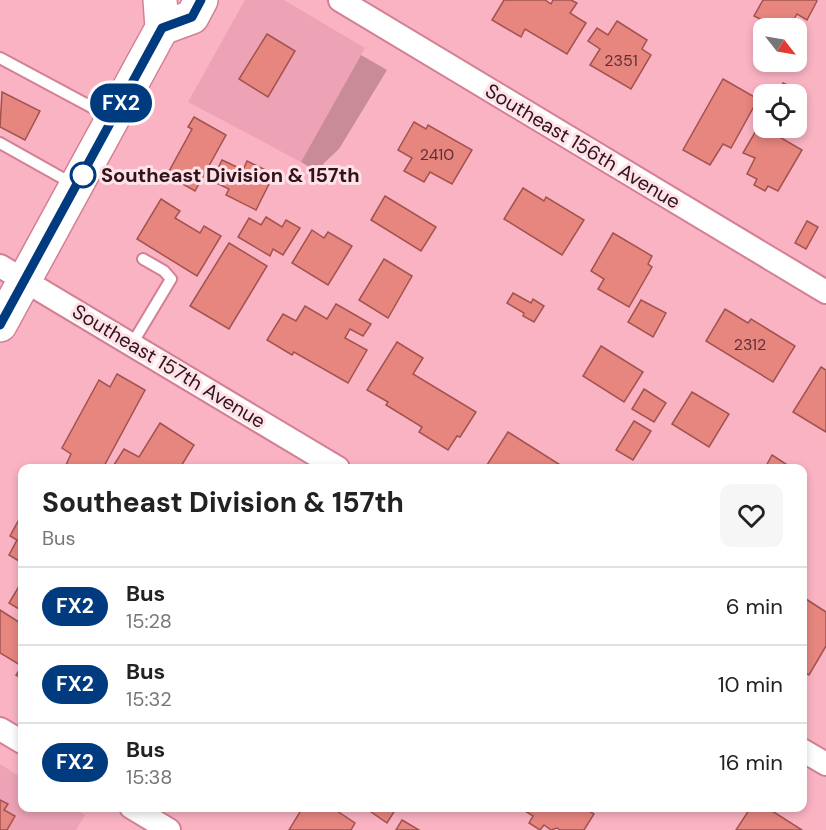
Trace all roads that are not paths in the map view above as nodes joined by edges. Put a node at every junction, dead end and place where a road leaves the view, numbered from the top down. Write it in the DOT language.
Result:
graph roads {
  1 [pos="201,0"];
  2 [pos="340,0"];
  3 [pos="161,14"];
  4 [pos="0,58"];
  5 [pos="112,119"];
  6 [pos="0,143"];
  7 [pos="77,186"];
  8 [pos="142,259"];
  9 [pos="12,273"];
  10 [pos="826,292"];
  11 [pos="0,325"];
  12 [pos="132,344"];
  13 [pos="331,464"];
  14 [pos="0,729"];
  15 [pos="18,740"];
  16 [pos="807,753"];
  17 [pos="826,764"];
  18 [pos="139,812"];
  19 [pos="169,830"];
  1 -- 3 [label="main road"];
  2 -- 10 [label="street, Southeast 156th Avenue"];
  3 -- 5 [label="main road"];
  4 -- 5 [label="lane"];
  5 -- 7 [label="main road"];
  6 -- 7 [label="lane"];
  7 -- 9 [label="main road"];
  8 -- 12 [label="lane"];
  9 -- 11 [label="main road"];
  9 -- 12 [label="street, Southeast 157th Avenue"];
  12 -- 13 [label="street, Southeast 157th Avenue"];
  14 -- 15 [label="street"];
  16 -- 17 [label="street"];
  18 -- 19 [label="street"];
}
